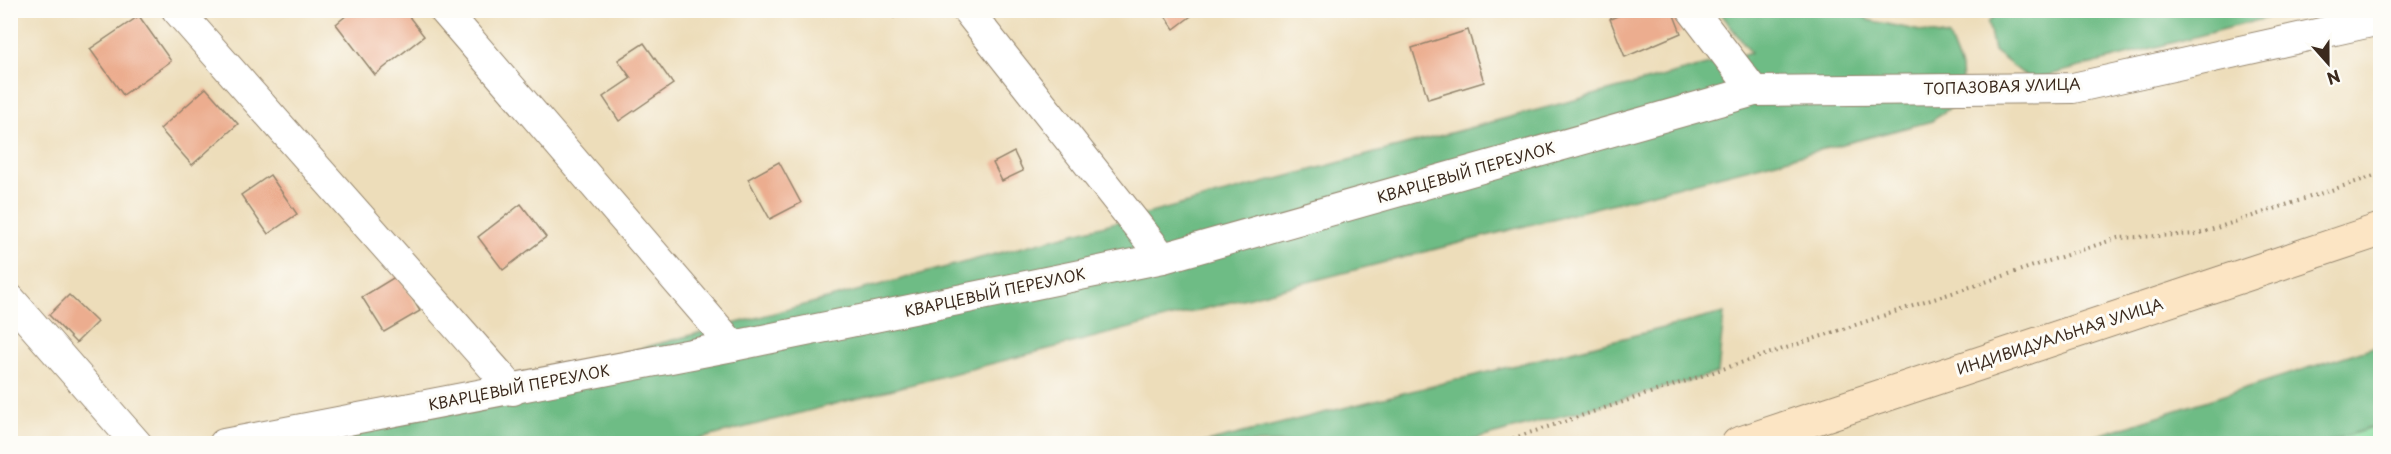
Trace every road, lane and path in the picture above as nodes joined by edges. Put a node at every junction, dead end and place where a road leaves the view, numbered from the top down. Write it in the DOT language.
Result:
graph roads {
  1 [pos="177,10"];
  2 [pos="444,10"];
  3 [pos="967,10"];
  4 [pos="1692,10"];
  5 [pos="2380,20"];
  6 [pos="1754,91"];
  7 [pos="2380,174"];
  8 [pos="2380,230"];
  9 [pos="1163,258"];
  10 [pos="10,299"];
  11 [pos="733,346"];
  12 [pos="513,390"];
  13 [pos="137,444"];
  14 [pos="224,444"];
  15 [pos="1496,444"];
  16 [pos="1738,444"];
  1 -- 12 [label="street"];
  2 -- 11 [label="street"];
  3 -- 9 [label="street"];
  4 -- 6 [label="street"];
  5 -- 6 [label="street, ТОПАЗОВАЯ УЛИЦА"];
  6 -- 9 [label="street, КВАРЦЕВЫЙ ПЕРЕУЛОК"];
  7 -- 15 [label="path"];
  8 -- 16 [label="main road, ИНДИВИДУАЛЬНАЯ УЛИЦА"];
  9 -- 11 [label="street, КВАРЦЕВЫЙ ПЕРЕУЛОК"];
  10 -- 13 [label="street"];
  11 -- 12 [label="street, КВАРЦЕВЫЙ ПЕРЕУЛОК"];
  12 -- 14 [label="street, КВАРЦЕВЫЙ ПЕРЕУЛОК"];
}
